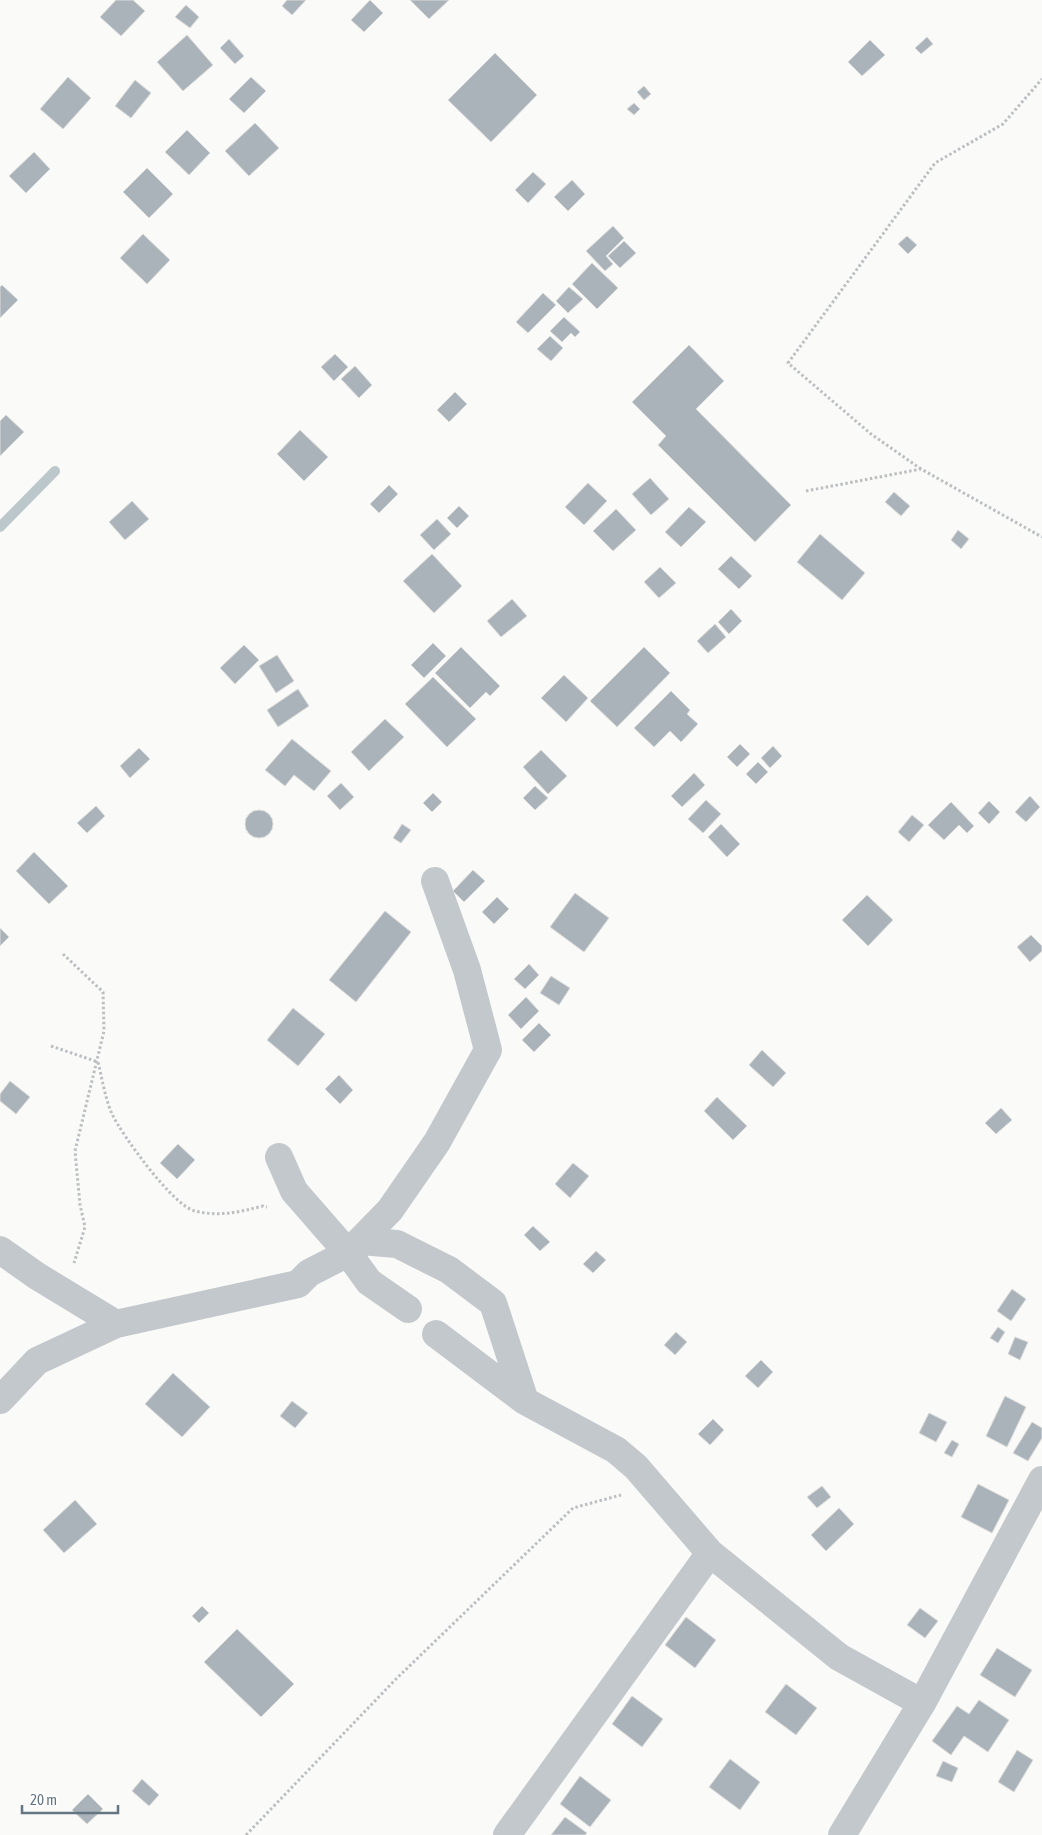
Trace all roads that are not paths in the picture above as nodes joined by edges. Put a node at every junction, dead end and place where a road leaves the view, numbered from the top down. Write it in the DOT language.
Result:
graph roads {
  1 [pos="435,881"];
  2 [pos="279,1156"];
  3 [pos="354,1247"];
  4 [pos="0,1250"];
  5 [pos="408,1309"];
  6 [pos="116,1324"];
  7 [pos="436,1334"];
  8 [pos="0,1400"];
  9 [pos="525,1401"];
  10 [pos="1042,1480"];
  11 [pos="710,1553"];
  12 [pos="922,1702"];
  13 [pos="506,1835"];
  14 [pos="842,1835"];
  1 -- 3 [label="street"];
  2 -- 3 [label="street"];
  3 -- 5 [label="street"];
  3 -- 6 [label="street"];
  3 -- 9 [label="street"];
  4 -- 6 [label="street"];
  6 -- 8 [label="street"];
  7 -- 9 [label="street"];
  9 -- 11 [label="street"];
  10 -- 12 [label="street"];
  11 -- 12 [label="street"];
  11 -- 13 [label="street"];
  12 -- 14 [label="street"];
}
